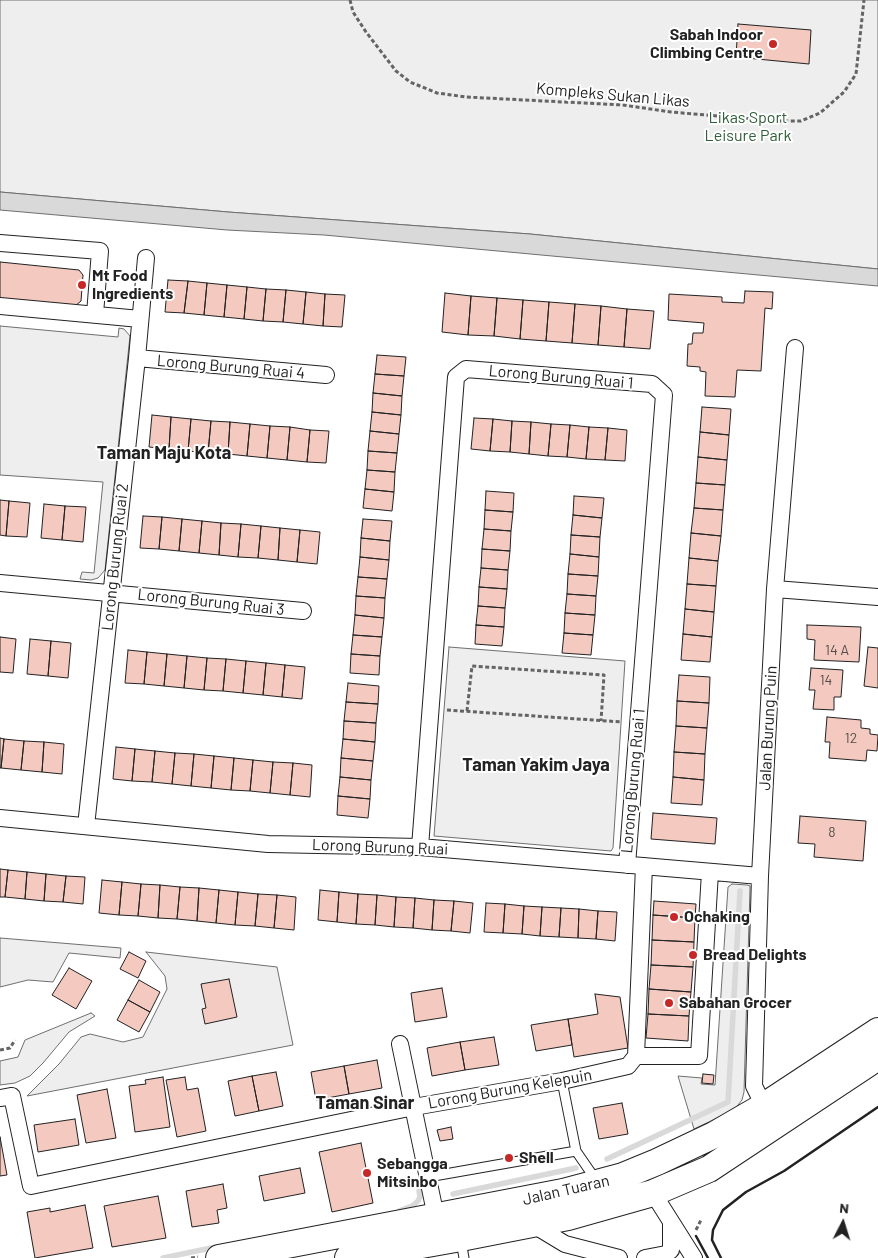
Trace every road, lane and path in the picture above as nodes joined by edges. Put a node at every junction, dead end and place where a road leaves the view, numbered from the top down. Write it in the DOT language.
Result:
graph roads {
  1 [pos="350,0"];
  2 [pos="864,0"];
  3 [pos="0,243"];
  4 [pos="146,258"];
  5 [pos="0,306"];
  6 [pos="95,314"];
  7 [pos="140,319"];
  8 [pos="795,348"];
  9 [pos="136,358"];
  10 [pos="326,375"];
  11 [pos="0,583"];
  12 [pos="775,589"];
  13 [pos="110,592"];
  14 [pos="878,597"];
  15 [pos="303,611"];
  16 [pos="441,709"];
  17 [pos="467,711"];
  18 [pos="601,721"];
  19 [pos="624,722"];
  20 [pos="0,818"];
  21 [pos="86,826"];
  22 [pos="420,847"];
  23 [pos="627,865"];
  24 [pos="644,866"];
  25 [pos="710,872"];
  26 [pos="760,876"];
  27 [pos="878,1032"];
  28 [pos="15,1040"];
  29 [pos="400,1044"];
  30 [pos="0,1050"];
  31 [pos="636,1056"];
  32 [pos="878,1056"];
  33 [pos="562,1081"];
  34 [pos="0,1098"];
  35 [pos="764,1106"];
  36 [pos="414,1107"];
  37 [pos="576,1151"];
  38 [pos="428,1177"];
  39 [pos="598,1183"];
  40 [pos="653,1193"];
  41 [pos="493,1206"];
  42 [pos="436,1217"];
  43 [pos="701,1220"];
  44 [pos="671,1222"];
  45 [pos="532,1224"];
  46 [pos="696,1230"];
  47 [pos="462,1248"];
  48 [pos="219,1258"];
  49 [pos="348,1258"];
  50 [pos="620,1258"];
  51 [pos="645,1258"];
  52 [pos="694,1258"];
  1 -- 2 [label="path, Kompleks Sukan Likas"];
  3 -- 6 [label="street"];
  4 -- 7 [label="street, Lorong Burung Ruai 2"];
  5 -- 6 [label="street"];
  6 -- 7 [label="street"];
  7 -- 9 [label="street, Lorong Burung Ruai 2"];
  8 -- 12 [label="street, Jalan Burung Puin"];
  9 -- 10 [label="street, Lorong Burung Ruai 4"];
  9 -- 13 [label="street, Lorong Burung Ruai 2"];
  11 -- 13 [label="street, Lorong Burung Ruai 3"];
  12 -- 14 [label="street"];
  12 -- 26 [label="street, Jalan Burung Puin"];
  13 -- 15 [label="street, Lorong Burung Ruai 3"];
  13 -- 21 [label="street, Lorong Burung Ruai 2"];
  16 -- 17 [label="path"];
  17 -- 18 [label="path"];
  17 -- 18 [label="path"];
  18 -- 19 [label="path"];
  20 -- 21 [label="street, Lorong Burung Ruai"];
  21 -- 22 [label="street, Lorong Burung Ruai"];
  22 -- 23 [label="street, Lorong Burung Ruai"];
  22 -- 23 [label="street, Lorong Burung Ruai 1"];
  23 -- 24 [label="street, Lorong Burung Ruai"];
  24 -- 25 [label="street, Lorong Burung Ruai"];
  24 -- 31 [label="street"];
  25 -- 26 [label="street, Lorong Burung Ruai"];
  25 -- 31 [label="street"];
  26 -- 35 [label="street, Jalan Burung Puin"];
  27 -- 35 [label="main road, Jalan Tuaran"];
  28 -- 30 [label="path"];
  29 -- 36 [label="street"];
  31 -- 33 [label="street, Lorong Burung Kelepuin"];
  32 -- 40 [label="main road, Jalan Tuaran"];
  33 -- 36 [label="street, Lorong Burung Kelepuin"];
  33 -- 37 [label="lane"];
  34 -- 36 [label="street, Lorong Burung Kelepuin"];
  35 -- 39 [label="main road, Jalan Tuaran"];
  36 -- 38 [label="street"];
  37 -- 38 [label="lane"];
  37 -- 39 [label="lane"];
  38 -- 42 [label="street"];
  39 -- 41 [label="main road, Jalan Tuaran"];
  40 -- 41 [label="main road"];
  40 -- 44 [label="street"];
  40 -- 45 [label="main road, Jalan Tuaran"];
  41 -- 42 [label="main road, Jalan Tuaran"];
  42 -- 48 [label="main road, Jalan Tuaran"];
  43 -- 46 [label="path"];
  44 -- 51 [label="street"];
  44 -- 52 [label="street"];
  45 -- 47 [label="main road, Jalan Tuaran"];
  45 -- 50 [label="street"];
  47 -- 49 [label="main road, Jalan Tuaran"];
}
